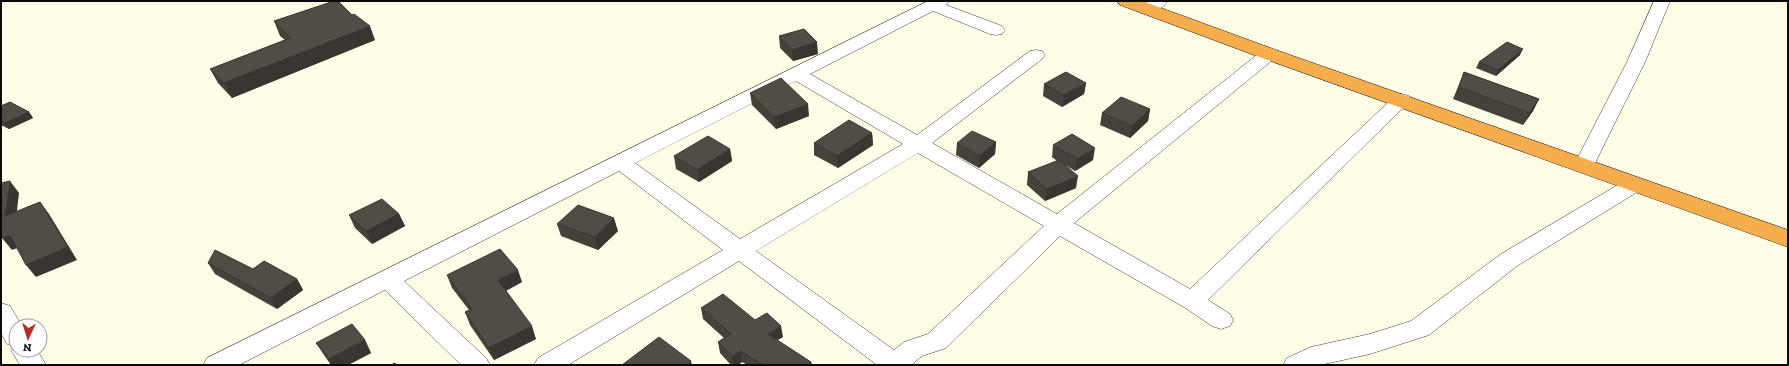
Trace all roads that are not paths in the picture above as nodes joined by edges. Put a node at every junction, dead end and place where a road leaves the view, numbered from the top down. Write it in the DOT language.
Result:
graph roads {
  1 [pos="1126,1"];
  2 [pos="1662,1"];
  3 [pos="937,3"];
  4 [pos="1153,5"];
  5 [pos="996,30"];
  6 [pos="1269,54"];
  7 [pos="1036,55"];
  8 [pos="796,74"];
  9 [pos="1402,100"];
  10 [pos="918,144"];
  11 [pos="621,163"];
  12 [pos="1584,165"];
  13 [pos="1635,184"];
  14 [pos="1058,225"];
  15 [pos="1788,239"];
  16 [pos="740,252"];
  17 [pos="388,279"];
  18 [pos="1192,301"];
  19 [pos="1,312"];
  20 [pos="1221,320"];
  21 [pos="8,324"];
  22 [pos="216,365"];
  23 [pos="477,365"];
  24 [pos="547,365"];
  25 [pos="894,365"];
  26 [pos="1296,365"];
  1 -- 4 [label="highway"];
  2 -- 12 [label="street"];
  3 -- 5 [label="street"];
  3 -- 8 [label="street"];
  4 -- 6 [label="highway"];
  6 -- 9 [label="highway"];
  6 -- 14 [label="street"];
  7 -- 10 [label="street"];
  8 -- 10 [label="street"];
  8 -- 11 [label="street"];
  9 -- 12 [label="highway"];
  9 -- 18 [label="street"];
  10 -- 14 [label="street"];
  10 -- 16 [label="street"];
  11 -- 16 [label="street"];
  11 -- 17 [label="street"];
  12 -- 13 [label="highway"];
  13 -- 15 [label="highway"];
  13 -- 26 [label="street"];
  14 -- 18 [label="street"];
  14 -- 25 [label="street"];
  16 -- 24 [label="street"];
  16 -- 25 [label="street"];
  17 -- 22 [label="street"];
  17 -- 23 [label="street"];
  18 -- 20 [label="street"];
  19 -- 21 [label="street"];
}
